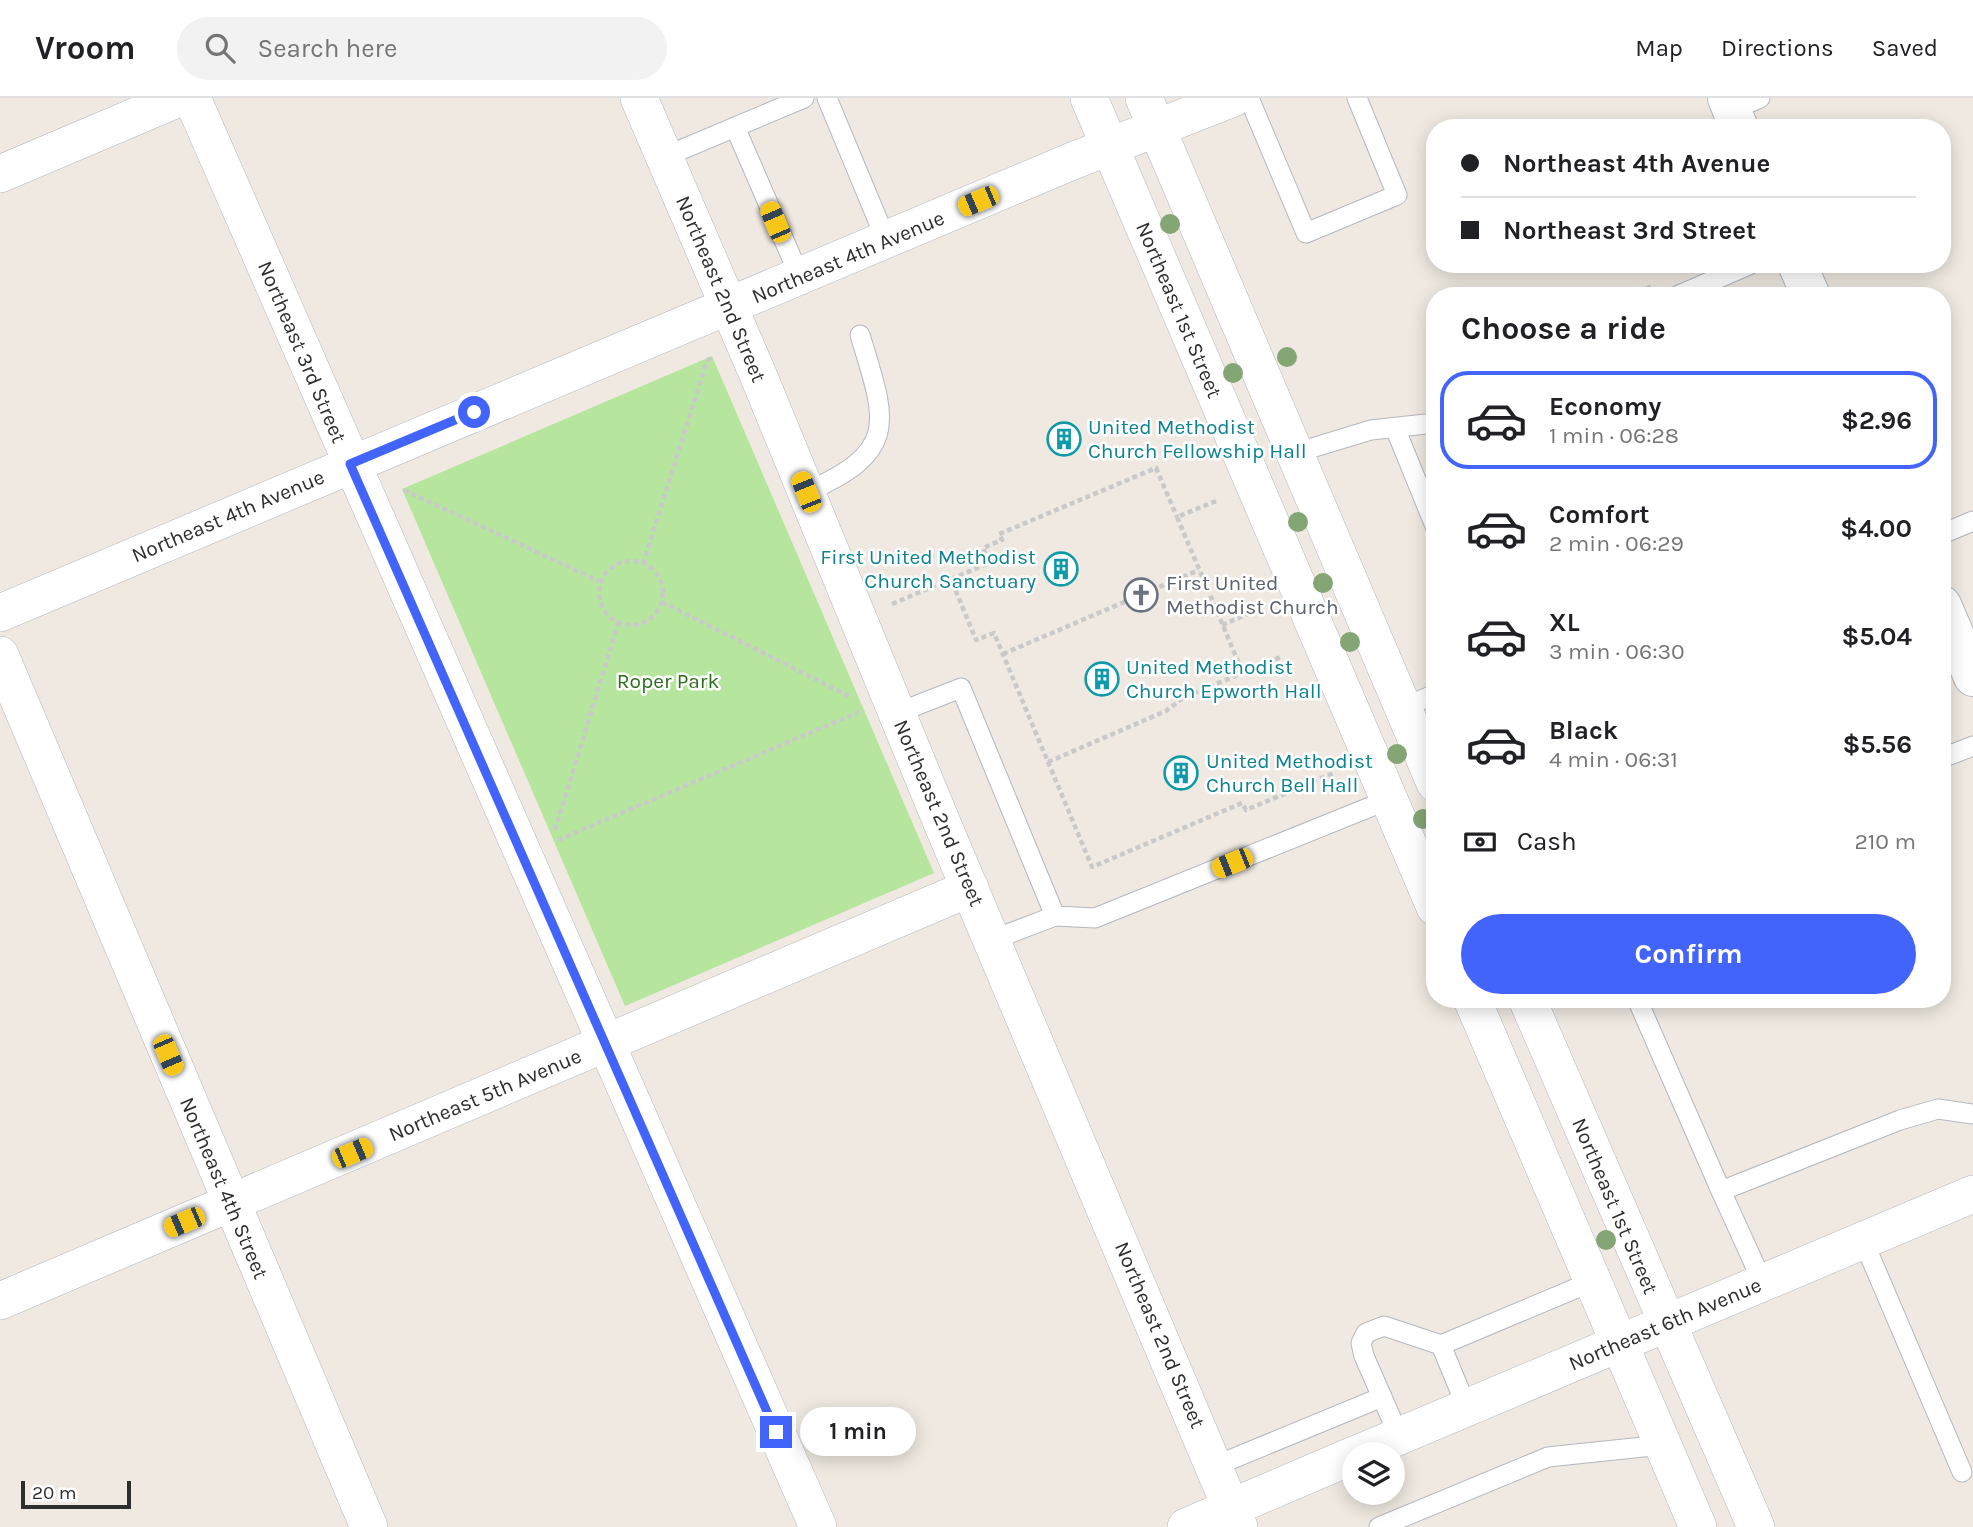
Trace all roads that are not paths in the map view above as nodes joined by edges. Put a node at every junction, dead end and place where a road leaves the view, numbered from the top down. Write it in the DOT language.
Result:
graph roads {
  1 [pos="179,98"];
  2 [pos="192,98"];
  3 [pos="639,98"];
  4 [pos="804,98"];
  5 [pos="827,98"];
  6 [pos="1089,98"];
  7 [pos="1233,98"];
  8 [pos="1249,98"];
  9 [pos="1357,98"];
  10 [pos="1151,113"];
  11 [pos="735,127"];
  12 [pos="1109,146"];
  13 [pos="664,157"];
  14 [pos="0,174"];
  15 [pos="886,240"];
  16 [pos="1730,273"];
  17 [pos="800,277"];
  18 [pos="1697,287"];
  19 [pos="729,308"];
  20 [pos="860,335"];
  21 [pos="1426,424"];
  22 [pos="1395,428"];
  23 [pos="1295,453"];
  24 [pos="350,464"];
  25 [pos="1249,472"];
  26 [pos="806,492"];
  27 [pos="1426,504"];
  28 [pos="1973,521"];
  29 [pos="1951,530"];
  30 [pos="0,613"];
  31 [pos="1956,618"];
  32 [pos="0,655"];
  33 [pos="1973,677"];
  34 [pos="1419,701"];
  35 [pos="884,710"];
  36 [pos="1426,737"];
  37 [pos="1973,746"];
  38 [pos="1951,755"];
  39 [pos="1390,799"];
  40 [pos="1426,885"];
  41 [pos="970,888"];
  42 [pos="1055,916"];
  43 [pos="992,940"];
  44 [pos="1476,1008"];
  45 [pos="1531,1008"];
  46 [pos="1641,1008"];
  47 [pos="605,1044"];
  48 [pos="1973,1114"];
  49 [pos="1721,1191"];
  50 [pos="1973,1194"];
  51 [pos="230,1203"];
  52 [pos="1863,1240"];
  53 [pos="1591,1282"];
  54 [pos="1763,1283"];
  55 [pos="0,1301"];
  56 [pos="1665,1323"];
  57 [pos="1617,1343"];
  58 [pos="1441,1345"];
  59 [pos="1382,1397"];
  60 [pos="1467,1408"];
  61 [pos="1399,1436"];
  62 [pos="1385,1442"];
  63 [pos="1662,1445"];
  64 [pos="1342,1462"];
  65 [pos="1215,1466"];
  66 [pos="1962,1472"];
  67 [pos="1235,1517"];
  68 [pos="369,1527"];
  69 [pos="818,1527"];
  70 [pos="1186,1527"];
  71 [pos="1379,1527"];
  72 [pos="1698,1527"];
  73 [pos="1756,1527"];
  1 -- 14 [label="street"];
  2 -- 24 [label="street, Northeast 3rd Street"];
  3 -- 13 [label="street, Northeast 2nd Street"];
  4 -- 11 [label="lane"];
  5 -- 15 [label="lane"];
  6 -- 12 [label="street, Northeast 1st Street"];
  7 -- 10 [label="street, Northeast 4th Avenue"];
  8 -- 9 [label="lane"];
  10 -- 12 [label="street, Northeast 4th Avenue"];
  10 -- 23 [label="street"];
  11 -- 13 [label="lane"];
  11 -- 17 [label="lane"];
  12 -- 15 [label="street, Northeast 4th Avenue"];
  12 -- 25 [label="street, Northeast 1st Street"];
  13 -- 19 [label="street, Northeast 2nd Street"];
  15 -- 17 [label="street, Northeast 4th Avenue"];
  16 -- 18 [label="lane"];
  17 -- 19 [label="street, Northeast 4th Avenue"];
  19 -- 24 [label="street, Northeast 4th Avenue"];
  19 -- 26 [label="street, Northeast 2nd Street"];
  20 -- 26 [label="lane"];
  21 -- 22 [label="lane"];
  22 -- 23 [label="lane"];
  22 -- 27 [label="lane"];
  23 -- 25 [label="street"];
  23 -- 34 [label="street"];
  24 -- 30 [label="street, Northeast 4th Avenue"];
  24 -- 47 [label="street, Northeast 3rd Street"];
  25 -- 39 [label="street, Northeast 1st Street"];
  26 -- 35 [label="street, Northeast 2nd Street"];
  28 -- 29 [label="lane"];
  31 -- 33 [label="main road"];
  32 -- 51 [label="street, Northeast 4th Street"];
  34 -- 36 [label="street"];
  35 -- 41 [label="street, Northeast 2nd Street"];
  35 -- 42 [label="lane"];
  37 -- 38 [label="lane"];
  39 -- 40 [label="street, Northeast 1st Street"];
  39 -- 42 [label="lane"];
  41 -- 43 [label="street, Northeast 2nd Street"];
  41 -- 47 [label="street, Northeast 5th Avenue"];
  42 -- 43 [label="lane"];
  43 -- 65 [label="street, Northeast 2nd Street"];
  44 -- 53 [label="street"];
  45 -- 56 [label="street, Northeast 1st Street"];
  46 -- 49 [label="lane"];
  47 -- 51 [label="street, Northeast 5th Avenue"];
  47 -- 69 [label="street, Northeast 3rd Street"];
  48 -- 49 [label="lane"];
  49 -- 54 [label="lane"];
  50 -- 52 [label="street, Northeast 6th Avenue"];
  51 -- 55 [label="street, Northeast 5th Avenue"];
  51 -- 68 [label="street, Northeast 4th Street"];
  52 -- 54 [label="street, Northeast 6th Avenue"];
  52 -- 66 [label="lane"];
  53 -- 57 [label="street"];
  53 -- 58 [label="lane"];
  54 -- 56 [label="street, Northeast 6th Avenue"];
  56 -- 57 [label="street, Northeast 6th Avenue"];
  56 -- 73 [label="street, Northeast 1st Street"];
  57 -- 60 [label="street, Northeast 6th Avenue"];
  57 -- 63 [label="street"];
  58 -- 59 [label="lane"];
  58 -- 60 [label="lane"];
  59 -- 61 [label="lane"];
  59 -- 65 [label="lane"];
  60 -- 61 [label="street, Northeast 6th Avenue"];
  61 -- 62 [label="street, Northeast 6th Avenue"];
  63 -- 71 [label="lane"];
  63 -- 72 [label="street"];
  64 -- 67 [label="street, Northeast 6th Avenue"];
  65 -- 67 [label="street, Northeast 2nd Street"];
  67 -- 70 [label="street, Northeast 6th Avenue"];
}
